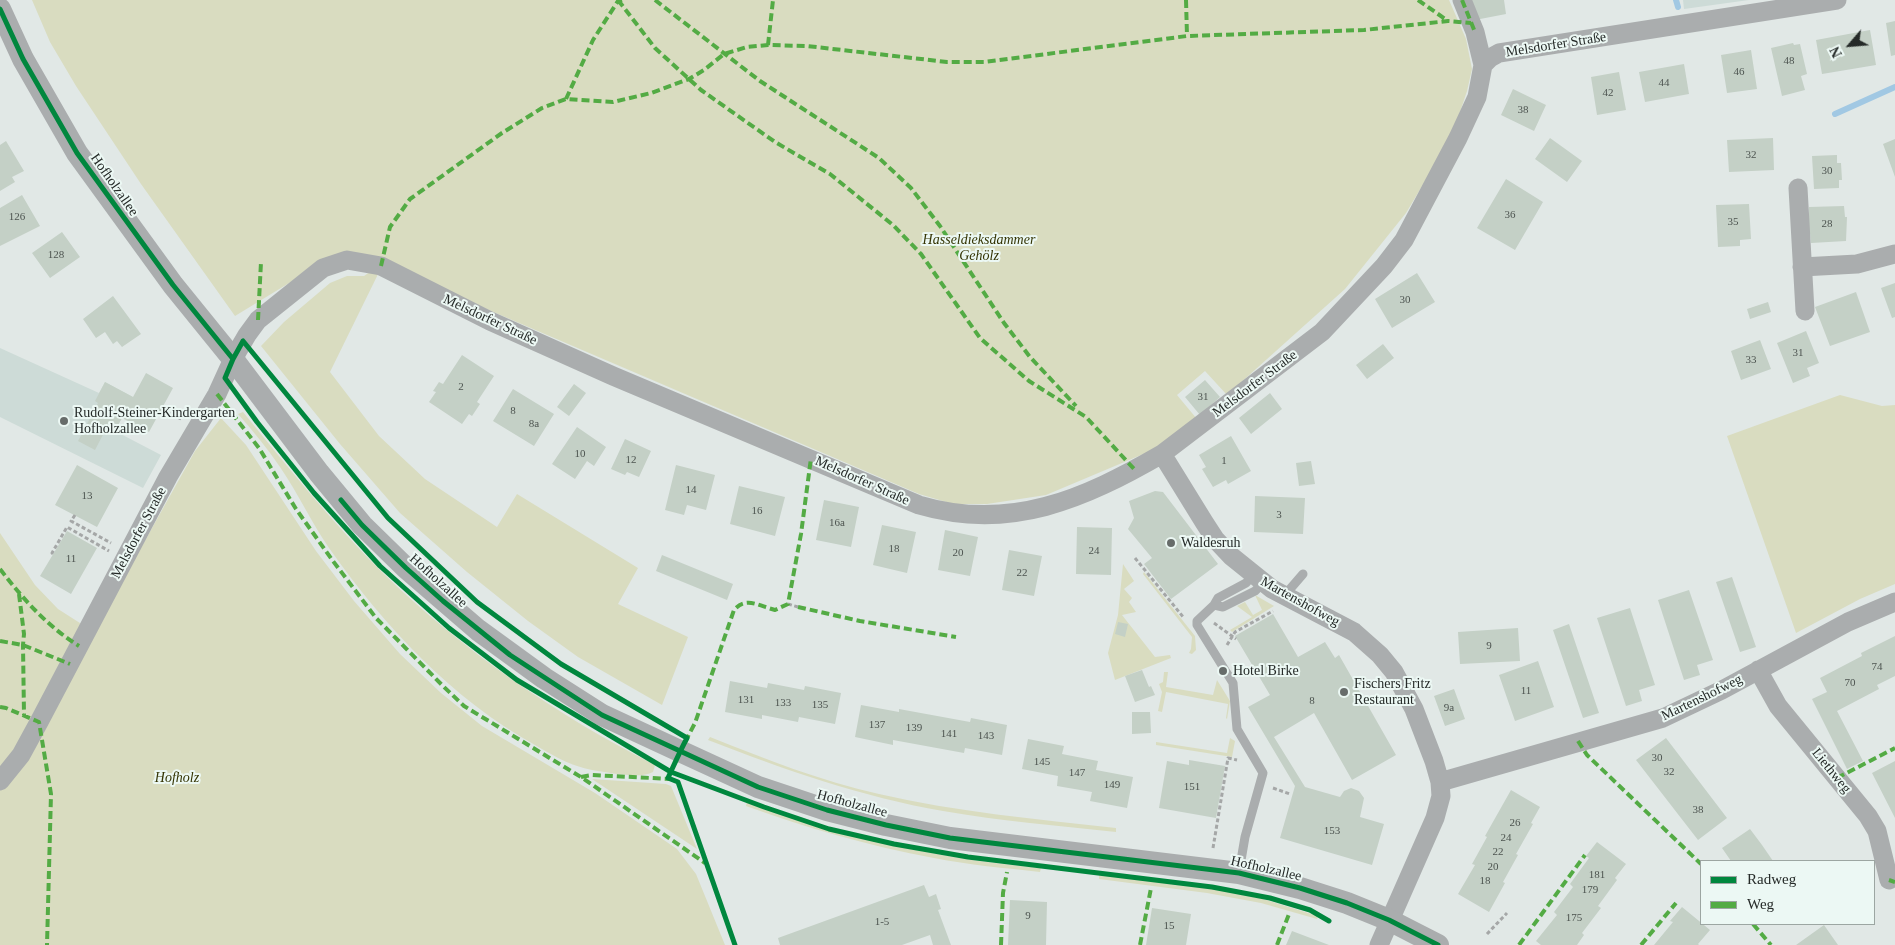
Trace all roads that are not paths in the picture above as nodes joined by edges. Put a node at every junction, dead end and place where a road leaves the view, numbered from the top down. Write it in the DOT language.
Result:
graph roads {
  1 [pos="1462,0"];
  2 [pos="1837,0"];
  3 [pos="0,9"];
  4 [pos="1483,65"];
  5 [pos="1798,188"];
  6 [pos="1895,254"];
  7 [pos="1802,268"];
  8 [pos="1805,310"];
  9 [pos="233,359"];
  10 [pos="1162,454"];
  11 [pos="1302,574"];
  12 [pos="1258,579"];
  13 [pos="1284,596"];
  14 [pos="1895,602"];
  15 [pos="1758,670"];
  16 [pos="0,781"];
  17 [pos="1440,782"];
  18 [pos="1239,873"];
  19 [pos="1889,880"];
  20 [pos="1389,920"];
  21 [pos="1379,945"];
  22 [pos="1438,945"];
  1 -- 4 [label="street"];
  2 -- 4 [label="street, Melsdorfer Straße"];
  3 -- 9 [label="street, Hofholzallee"];
  4 -- 10 [label="street, Melsdorfer Straße"];
  5 -- 7 [label="street"];
  6 -- 7 [label="street"];
  7 -- 8 [label="street"];
  9 -- 10 [label="street, Melsdorfer Straße"];
  9 -- 16 [label="street, Melsdorfer Straße"];
  9 -- 18 [label="street, Hofholzallee"];
  10 -- 12 [label="street, Martenshofweg"];
  11 -- 13 [label="lane"];
  12 -- 13 [label="street, Martenshofweg"];
  12 -- 18 [label="lane"];
  13 -- 17 [label="street, Martenshofweg"];
  14 -- 15 [label="street, Martenshofweg"];
  15 -- 17 [label="street, Martenshofweg"];
  15 -- 19 [label="street, Liethweg"];
  17 -- 20 [label="street, Martenshofweg"];
  18 -- 20 [label="street, Hofholzallee"];
  20 -- 21 [label="street, Martenshofweg"];
  20 -- 22 [label="street, Hofholzallee"];
}
